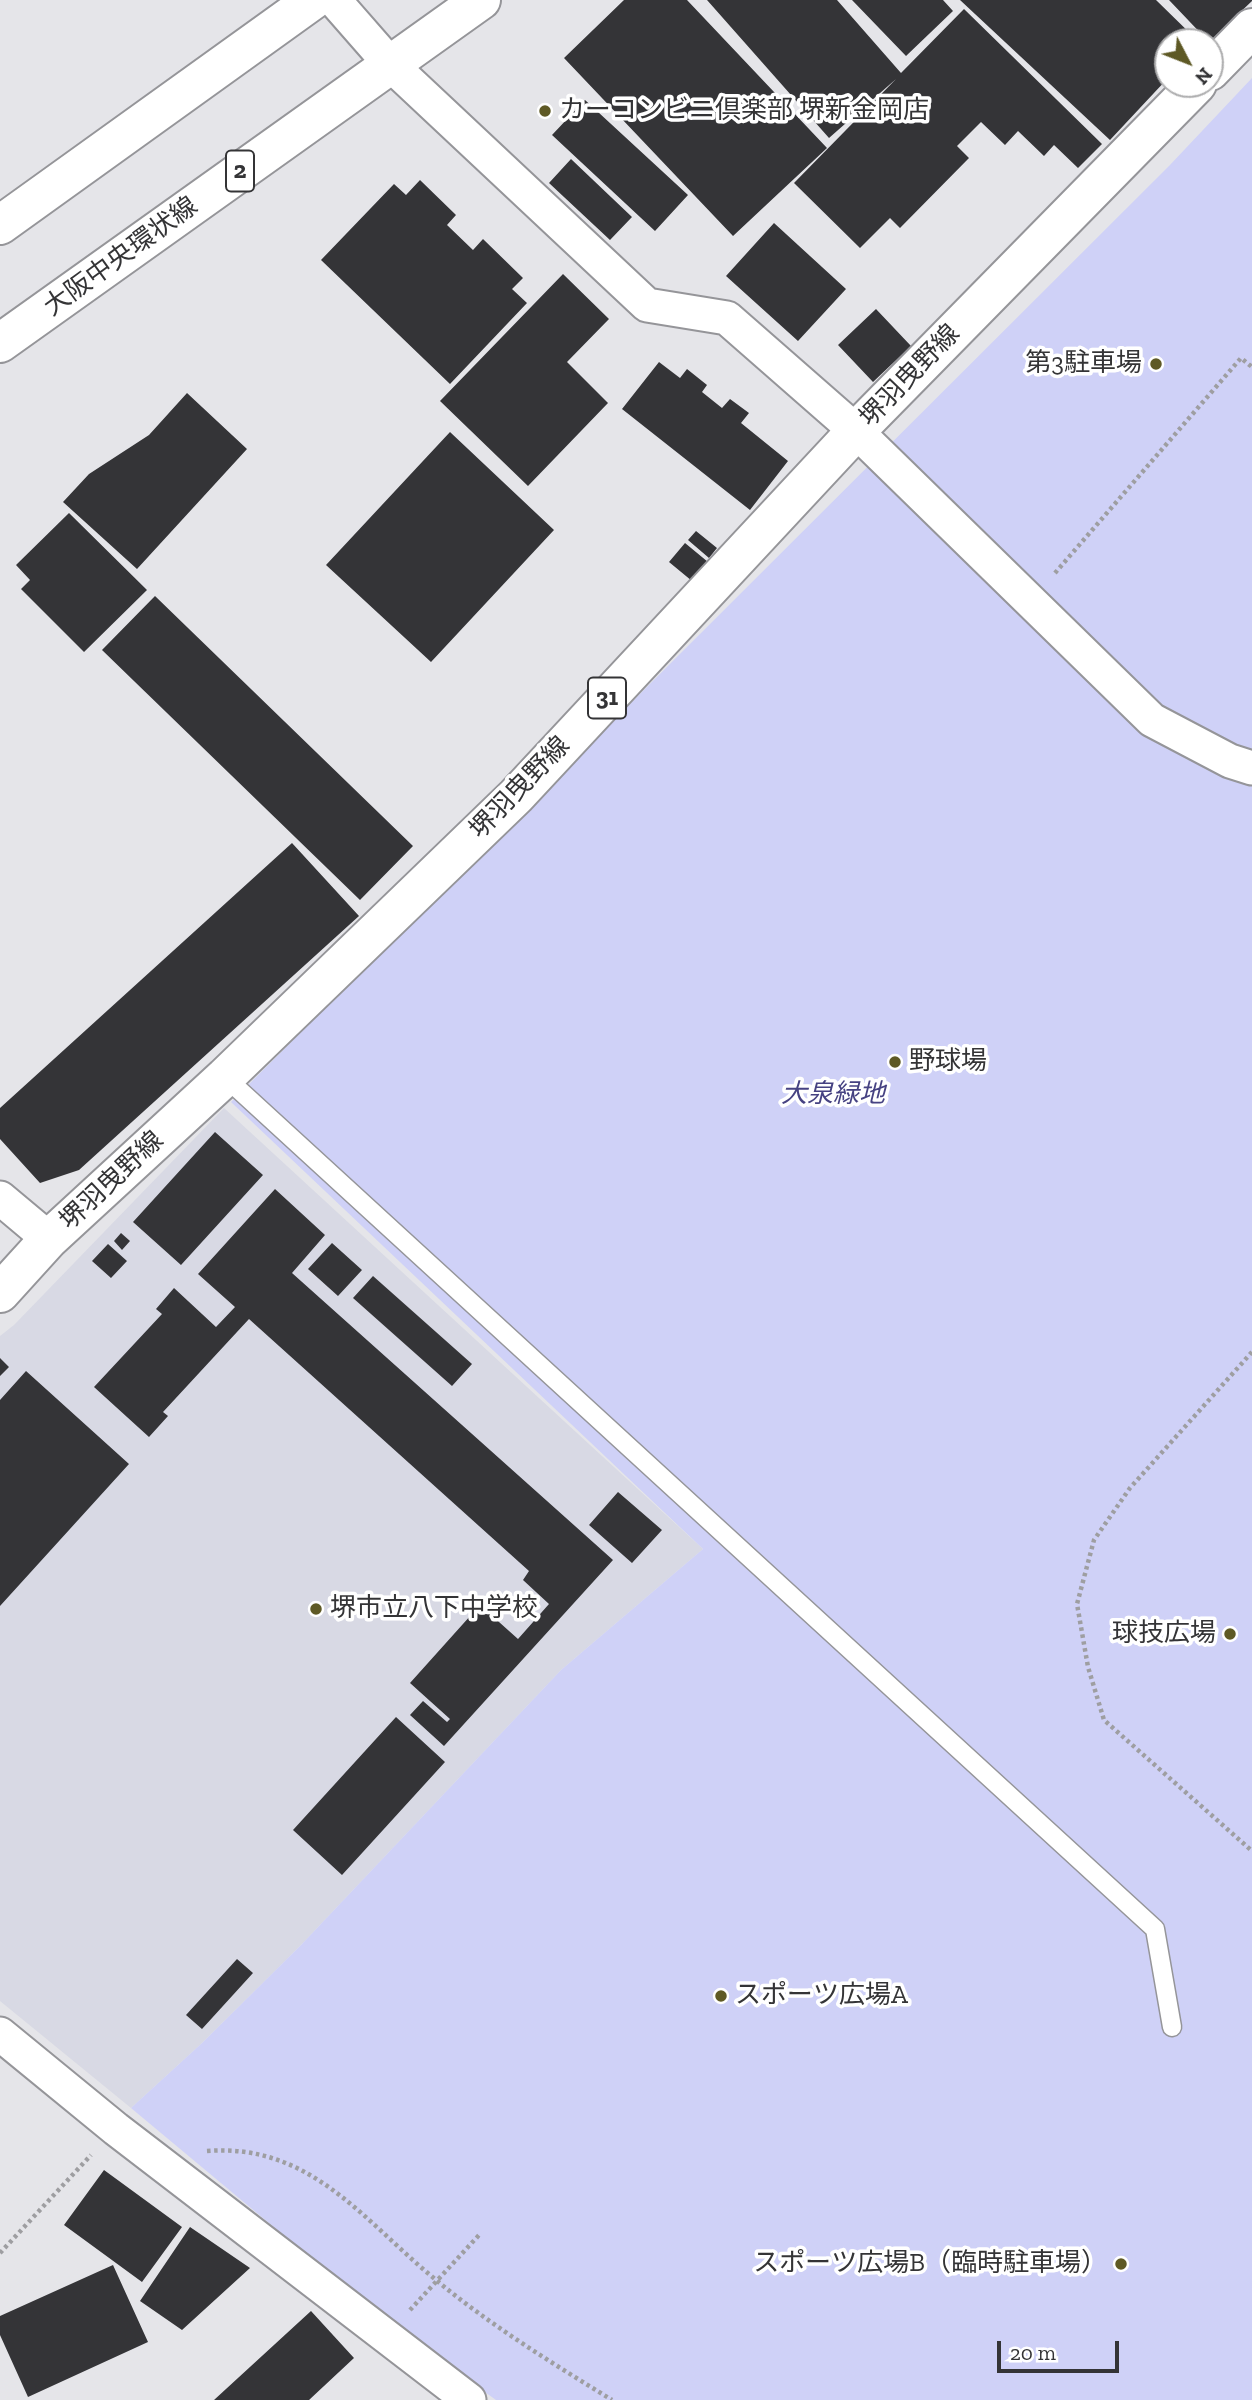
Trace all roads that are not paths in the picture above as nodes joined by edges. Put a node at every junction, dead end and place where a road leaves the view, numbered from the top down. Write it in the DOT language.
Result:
graph roads {
  1 [pos="313,0"];
  2 [pos="334,0"];
  3 [pos="481,0"];
  4 [pos="1252,28"];
  5 [pos="1224,57"];
  6 [pos="390,64"];
  7 [pos="1183,98"];
  8 [pos="0,225"];
  9 [pos="0,343"];
  10 [pos="856,431"];
  11 [pos="1252,768"];
  12 [pos="225,1077"];
  13 [pos="0,1198"];
  14 [pos="48,1239"];
  15 [pos="0,1293"];
  16 [pos="1172,2027"];
  17 [pos="0,2034"];
  18 [pos="469,2400"];
  1 -- 8 [label="main road"];
  2 -- 6 [label="street"];
  3 -- 6 [label="main road, 大阪中央環状線 / 2"];
  4 -- 5 [label="main road"];
  6 -- 9 [label="main road, 大阪中央環状線 / 2"];
  6 -- 10 [label="street"];
  7 -- 10 [label="main road, 堺羽曳野線 / 31"];
  10 -- 11 [label="street"];
  10 -- 12 [label="main road, 堺羽曳野線 / 31"];
  12 -- 14 [label="main road, 堺羽曳野線 / 31"];
  12 -- 16 [label="lane"];
  13 -- 14 [label="street"];
  14 -- 15 [label="main road, 堺羽曳野線 / 31"];
  17 -- 18 [label="street"];
}
